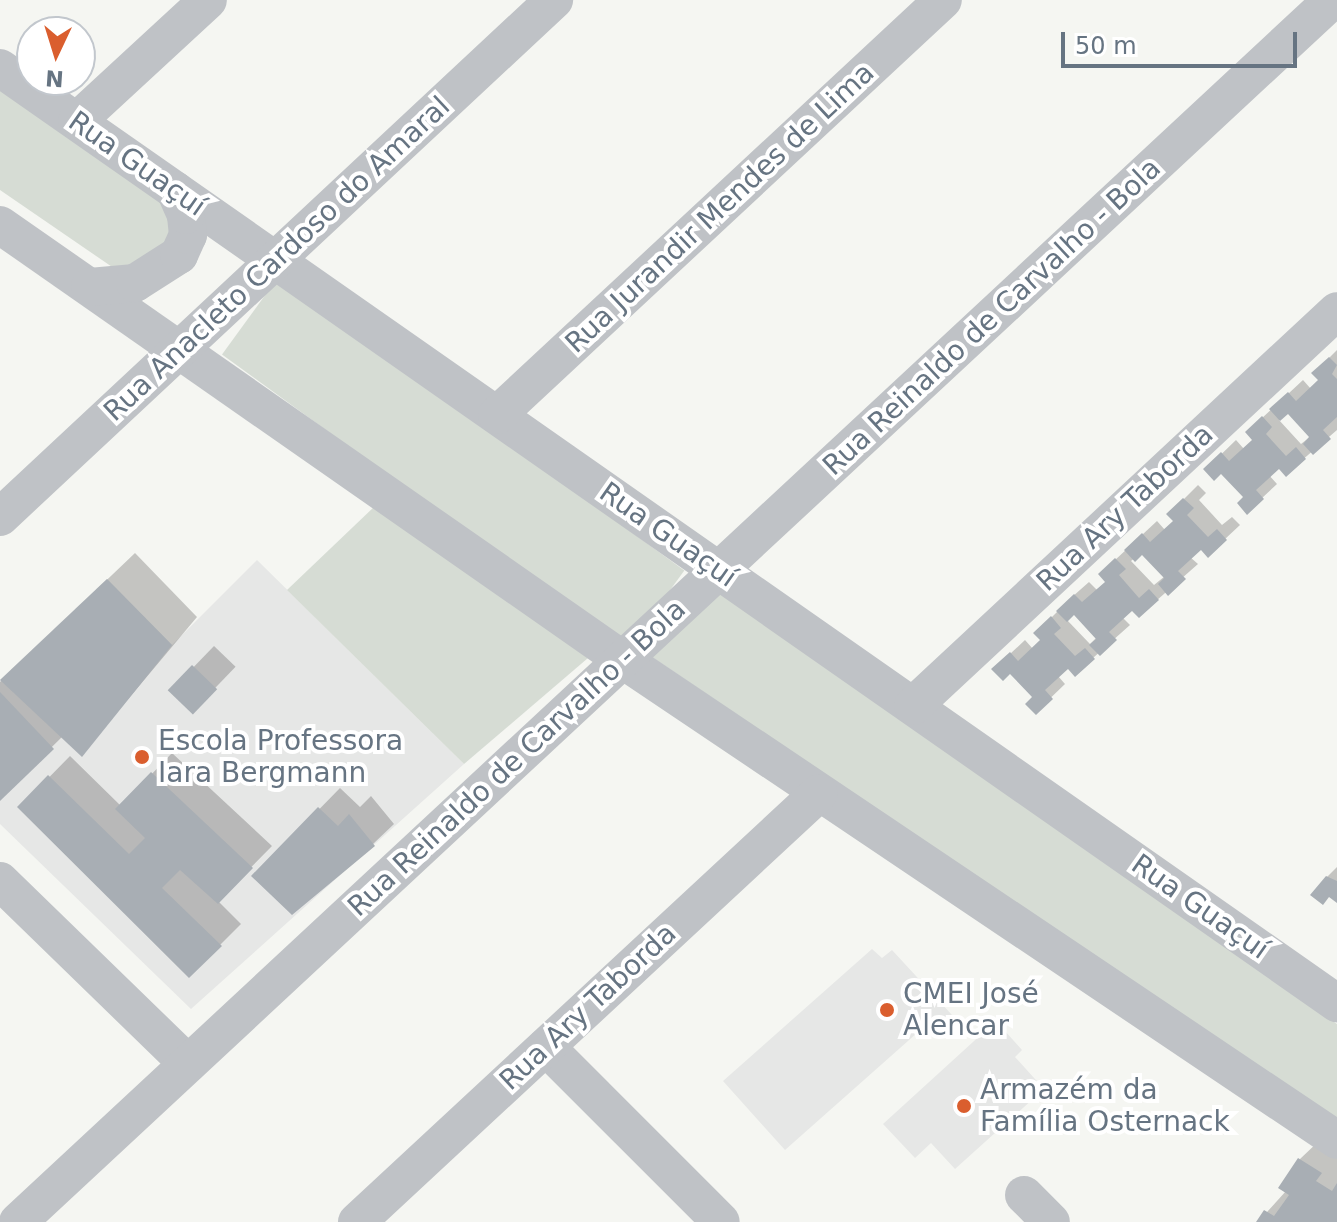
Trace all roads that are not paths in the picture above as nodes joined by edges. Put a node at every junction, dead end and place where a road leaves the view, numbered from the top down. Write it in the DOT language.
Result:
graph roads {
  1 [pos="208,0"];
  2 [pos="554,0"];
  3 [pos="943,0"];
  4 [pos="1332,0"];
  5 [pos="0,68"];
  6 [pos="77,121"];
  7 [pos="175,190"];
  8 [pos="0,225"];
  9 [pos="275,260"];
  10 [pos="90,287"];
  11 [pos="1337,311"];
  12 [pos="179,350"];
  13 [pos="497,415"];
  14 [pos="0,517"];
  15 [pos="719,571"];
  16 [pos="623,660"];
  17 [pos="913,706"];
  18 [pos="819,793"];
  19 [pos="0,881"];
  20 [pos="1337,1003"];
  21 [pos="546,1047"];
  22 [pos="188,1064"];
  23 [pos="1337,1140"];
  24 [pos="1024,1195"];
  25 [pos="0,1215"];
  26 [pos="364,1220"];
  27 [pos="7,1222"];
  28 [pos="18,1222"];
  29 [pos="721,1222"];
  30 [pos="1051,1222"];
  1 -- 6 [label="street"];
  2 -- 9 [label="street, Rua Anacleto Cardoso do Amaral"];
  3 -- 13 [label="street, Rua Jurandir Mendes de Lima"];
  4 -- 15 [label="street, Rua Reinaldo de Carvalho - Bola"];
  5 -- 6 [label="street, Rua Guaçuí"];
  6 -- 7 [label="street, Rua Guaçuí"];
  7 -- 9 [label="street, Rua Guaçuí"];
  7 -- 10 [label="street"];
  8 -- 10 [label="street"];
  9 -- 12 [label="street, Rua Anacleto Cardoso do Amaral"];
  9 -- 13 [label="street, Rua Guaçuí"];
  10 -- 12 [label="street"];
  11 -- 17 [label="street, Rua Ary Taborda"];
  12 -- 14 [label="street, Rua Anacleto Cardoso do Amaral"];
  12 -- 16 [label="street"];
  13 -- 15 [label="street, Rua Guaçuí"];
  15 -- 16 [label="street, Rua Reinaldo de Carvalho - Bola"];
  15 -- 17 [label="street, Rua Guaçuí"];
  16 -- 18 [label="street"];
  16 -- 22 [label="street, Rua Reinaldo de Carvalho - Bola"];
  17 -- 20 [label="street, Rua Guaçuí"];
  18 -- 21 [label="street, Rua Ary Taborda"];
  18 -- 23 [label="street"];
  19 -- 22 [label="street"];
  21 -- 26 [label="street, Rua Ary Taborda"];
  21 -- 29 [label="street"];
  22 -- 28 [label="street, Rua Reinaldo de Carvalho - Bola"];
  24 -- 30 [label="street"];
  25 -- 27 [label="street"];
}
